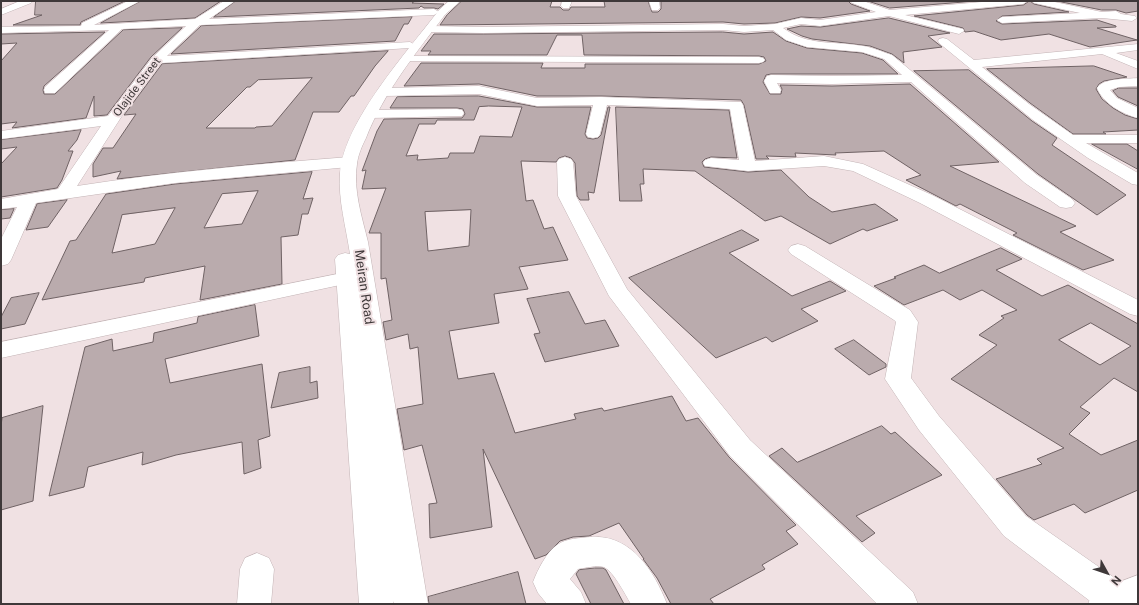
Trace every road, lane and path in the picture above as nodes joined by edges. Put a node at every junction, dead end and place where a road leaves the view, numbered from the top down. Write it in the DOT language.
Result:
graph roads {
  1 [pos="28,1"];
  2 [pos="135,1"];
  3 [pos="230,1"];
  4 [pos="455,1"];
  5 [pos="855,1"];
  6 [pos="1023,1"];
  7 [pos="1037,1"];
  8 [pos="1061,1"];
  9 [pos="1138,9"];
  10 [pos="1,12"];
  11 [pos="890,13"];
  12 [pos="437,14"];
  13 [pos="1096,14"];
  14 [pos="1128,15"];
  15 [pos="1002,20"];
  16 [pos="197,22"];
  17 [pos="119,27"];
  18 [pos="723,27"];
  19 [pos="775,27"];
  20 [pos="78,29"];
  21 [pos="1,30"];
  22 [pos="959,31"];
  23 [pos="742,40"];
  24 [pos="944,40"];
  25 [pos="1138,47"];
  26 [pos="752,49"];
  27 [pos="1102,51"];
  28 [pos="156,60"];
  29 [pos="759,60"];
  30 [pos="974,64"];
  31 [pos="1138,65"];
  32 [pos="401,70"];
  33 [pos="914,78"];
  34 [pos="1138,82"];
  35 [pos="50,90"];
  36 [pos="601,101"];
  37 [pos="457,113"];
  38 [pos="370,114"];
  39 [pos="1138,114"];
  40 [pos="112,120"];
  41 [pos="352,134"];
  42 [pos="593,134"];
  43 [pos="1,135"];
  44 [pos="1069,139"];
  45 [pos="1138,139"];
  46 [pos="343,162"];
  47 [pos="565,162"];
  48 [pos="711,163"];
  49 [pos="748,166"];
  50 [pos="1138,180"];
  51 [pos="64,193"];
  52 [pos="29,199"];
  53 [pos="1066,203"];
  54 [pos="1,204"];
  55 [pos="798,250"];
  56 [pos="1,260"];
  57 [pos="348,278"];
  58 [pos="1138,309"];
  59 [pos="1,350"];
  60 [pos="257,569"];
  61 [pos="1120,598"];
  62 [pos="254,604"];
  63 [pos="376,604"];
  64 [pos="411,604"];
  65 [pos="569,604"];
  66 [pos="650,604"];
  67 [pos="901,604"];
  1 -- 10 [label="street"];
  2 -- 20 [label="street"];
  3 -- 16 [label="street, Olajide Street"];
  4 -- 12 [label="street, Meiran Road"];
  5 -- 11 [label="street"];
  6 -- 11 [label="street"];
  7 -- 13 [label="street"];
  8 -- 14 [label="street"];
  9 -- 14 [label="street"];
  11 -- 19 [label="street"];
  11 -- 22 [label="street"];
  12 -- 16 [label="street"];
  12 -- 18 [label="street"];
  12 -- 32 [label="street, Meiran Road"];
  13 -- 14 [label="street"];
  13 -- 14 [label="street"];
  13 -- 15 [label="street"];
  16 -- 17 [label="street"];
  16 -- 28 [label="street, Olajide Street"];
  17 -- 20 [label="street"];
  17 -- 35 [label="street"];
  18 -- 19 [label="street"];
  18 -- 23 [label="street"];
  19 -- 33 [label="street"];
  20 -- 21 [label="street"];
  24 -- 30 [label="street"];
  25 -- 27 [label="street"];
  26 -- 29 [label="street"];
  27 -- 30 [label="street"];
  27 -- 31 [label="street"];
  28 -- 32 [label="street"];
  28 -- 40 [label="street, Olajide Street"];
  29 -- 32 [label="street"];
  29 -- 33 [label="street"];
  30 -- 44 [label="street"];
  32 -- 36 [label="street"];
  32 -- 38 [label="street, Meiran Road"];
  32 -- 41 [label="street, Meiran Road"];
  33 -- 53 [label="street"];
  34 -- 39 [label="street"];
  36 -- 42 [label="street"];
  36 -- 49 [label="street"];
  37 -- 38 [label="street"];
  38 -- 41 [label="street, Meiran Road"];
  40 -- 43 [label="street"];
  40 -- 51 [label="street, Olajide Street"];
  41 -- 46 [label="street, Meiran Road"];
  44 -- 45 [label="street"];
  44 -- 50 [label="street"];
  46 -- 51 [label="street"];
  46 -- 57 [label="street, Meiran Road"];
  46 -- 64 [label="street, Meiran Road"];
  47 -- 67 [label="street"];
  48 -- 49 [label="street"];
  49 -- 58 [label="street"];
  51 -- 52 [label="street"];
  52 -- 54 [label="street"];
  52 -- 56 [label="street"];
  55 -- 61 [label="street"];
  57 -- 59 [label="street"];
  57 -- 63 [label="street, Meiran Road"];
  60 -- 62 [label="street"];
  65 -- 66 [label="street"];
}
